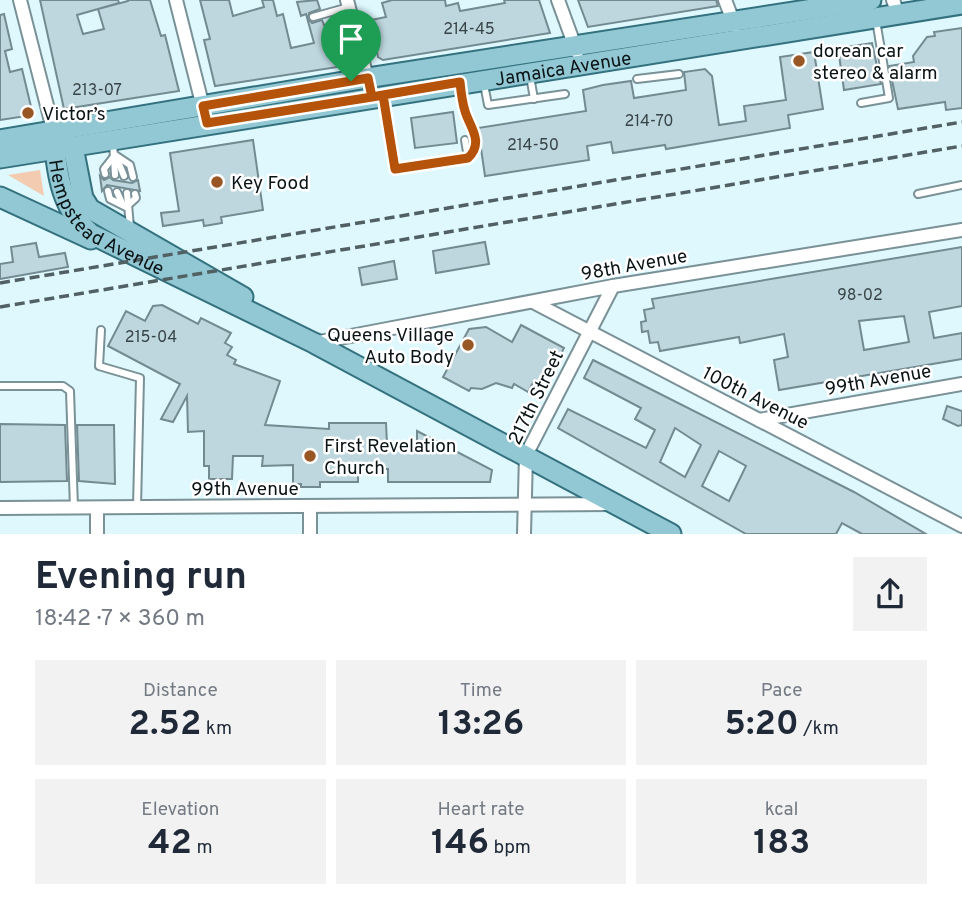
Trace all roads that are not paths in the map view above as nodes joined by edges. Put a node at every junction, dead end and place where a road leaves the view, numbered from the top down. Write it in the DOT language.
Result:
graph roads {
  1 [pos="20,0"];
  2 [pos="176,0"];
  3 [pos="558,0"];
  4 [pos="725,0"];
  5 [pos="348,4"];
  6 [pos="962,4"];
  7 [pos="895,7"];
  8 [pos="874,9"];
  9 [pos="313,17"];
  10 [pos="736,32"];
  11 [pos="578,56"];
  12 [pos="661,64"];
  13 [pos="530,72"];
  14 [pos="679,74"];
  15 [pos="483,78"];
  16 [pos="637,79"];
  17 [pos="460,82"];
  18 [pos="374,90"];
  19 [pos="565,94"];
  20 [pos="534,99"];
  21 [pos="861,103"];
  22 [pos="205,114"];
  23 [pos="466,115"];
  24 [pos="462,123"];
  25 [pos="0,140"];
  26 [pos="465,140"];
  27 [pos="61,143"];
  28 [pos="114,147"];
  29 [pos="0,158"];
  30 [pos="468,158"];
  31 [pos="105,174"];
  32 [pos="115,175"];
  33 [pos="124,176"];
  34 [pos="133,177"];
  35 [pos="962,185"];
  36 [pos="108,191"];
  37 [pos="117,192"];
  38 [pos="127,193"];
  39 [pos="135,194"];
  40 [pos="918,194"];
  41 [pos="0,197"];
  42 [pos="126,207"];
  43 [pos="962,230"];
  44 [pos="131,232"];
  45 [pos="108,244"];
  46 [pos="613,286"];
  47 [pos="533,302"];
  48 [pos="101,330"];
  49 [pos="589,332"];
  50 [pos="314,343"];
  51 [pos="962,384"];
  52 [pos="0,386"];
  53 [pos="759,420"];
  54 [pos="526,455"];
  55 [pos="617,504"];
  56 [pos="524,505"];
  57 [pos="137,507"];
  58 [pos="310,507"];
  59 [pos="0,508"];
  60 [pos="74,508"];
  61 [pos="97,508"];
  62 [pos="962,526"];
  63 [pos="97,534"];
  64 [pos="310,534"];
  65 [pos="524,534"];
  66 [pos="671,534"];
  1 -- 27 [label="street"];
  2 -- 22 [label="street"];
  3 -- 11 [label="street"];
  4 -- 10 [label="street"];
  5 -- 9 [label="lane"];
  5 -- 18 [label="street"];
  6 -- 7 [label="main road, Jamaica Avenue"];
  7 -- 8 [label="main road, Jamaica Avenue"];
  8 -- 10 [label="main road, Jamaica Avenue"];
  8 -- 21 [label="lane"];
  10 -- 11 [label="main road, Jamaica Avenue"];
  10 -- 12 [label="main road, Jamaica Avenue"];
  11 -- 12 [label="main road, Jamaica Avenue"];
  11 -- 13 [label="main road, Jamaica Avenue"];
  11 -- 18 [label="main road, Jamaica Avenue"];
  12 -- 14 [label="lane"];
  12 -- 16 [label="lane"];
  13 -- 15 [label="main road, Jamaica Avenue"];
  13 -- 20 [label="lane"];
  15 -- 17 [label="main road, Jamaica Avenue"];
  15 -- 20 [label="lane"];
  17 -- 18 [label="main road, Jamaica Avenue"];
  17 -- 23 [label="lane"];
  18 -- 22 [label="main road, Jamaica Avenue"];
  18 -- 30 [label="lane"];
  19 -- 20 [label="lane"];
  22 -- 27 [label="main road, Jamaica Avenue"];
  22 -- 28 [label="main road, Jamaica Avenue"];
  23 -- 24 [label="lane"];
  23 -- 30 [label="lane"];
  25 -- 27 [label="main road, Jamaica Avenue"];
  26 -- 30 [label="lane"];
  27 -- 28 [label="main road, Jamaica Avenue"];
  27 -- 29 [label="main road, Jamaica Avenue"];
  27 -- 44 [label="main road, Hempstead Avenue"];
  27 -- 45 [label="main road, Hempstead Avenue"];
  28 -- 31 [label="lane"];
  28 -- 32 [label="lane"];
  28 -- 33 [label="lane"];
  28 -- 34 [label="lane"];
  35 -- 40 [label="lane"];
  36 -- 42 [label="lane"];
  37 -- 42 [label="lane"];
  38 -- 42 [label="lane"];
  39 -- 42 [label="lane"];
  41 -- 45 [label="main road"];
  42 -- 44 [label="lane"];
  43 -- 46 [label="street, 98th Avenue"];
  44 -- 50 [label="main road, Hempstead Avenue"];
  45 -- 50 [label="main road, Hempstead Avenue"];
  46 -- 47 [label="street, 98th Avenue"];
  46 -- 49 [label="street, 217th Street"];
  47 -- 49 [label="street, 100th Avenue"];
  47 -- 50 [label="street, 98th Avenue"];
  48 -- 57 [label="lane"];
  49 -- 53 [label="street, 100th Avenue"];
  49 -- 54 [label="street, 217th Street"];
  50 -- 54 [label="main road, Hempstead Avenue"];
  51 -- 53 [label="street, 99th Avenue"];
  52 -- 60 [label="lane"];
  53 -- 62 [label="street, 100th Avenue"];
  54 -- 55 [label="main road, Hempstead Avenue"];
  54 -- 56 [label="street, 217th Street"];
  55 -- 56 [label="street, 99th Avenue"];
  55 -- 66 [label="main road, Hempstead Avenue"];
  56 -- 58 [label="street, 99th Avenue"];
  56 -- 65 [label="street, 217th Street"];
  57 -- 58 [label="street, 99th Avenue"];
  57 -- 61 [label="street, 99th Avenue"];
  58 -- 64 [label="street"];
  59 -- 60 [label="street, 99th Avenue"];
  60 -- 61 [label="street, 99th Avenue"];
  61 -- 63 [label="street"];
}
